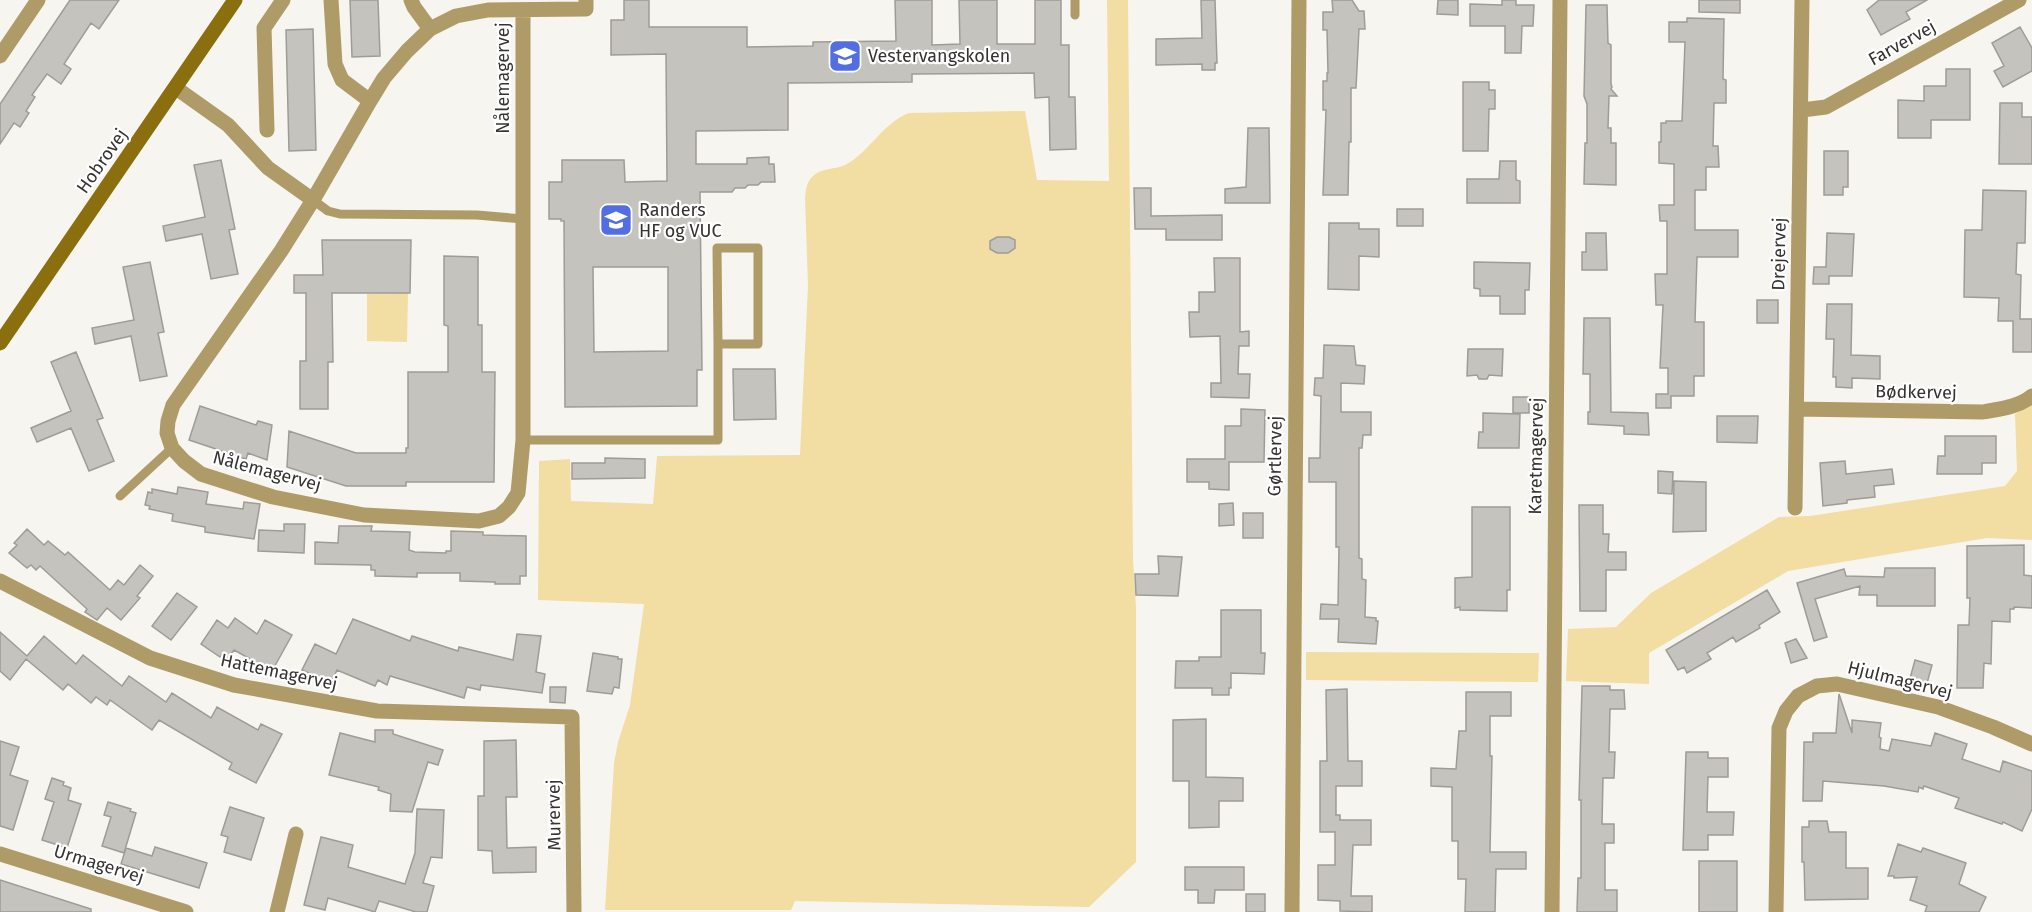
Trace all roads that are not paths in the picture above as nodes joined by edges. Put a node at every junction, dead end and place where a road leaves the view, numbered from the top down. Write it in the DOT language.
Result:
graph roads {
  1 [pos="38,0"];
  2 [pos="235,0"];
  3 [pos="283,0"];
  4 [pos="331,0"];
  5 [pos="411,0"];
  6 [pos="585,0"];
  7 [pos="1075,0"];
  8 [pos="1299,0"];
  9 [pos="1560,0"];
  10 [pos="1802,0"];
  11 [pos="2019,0"];
  12 [pos="488,5"];
  13 [pos="523,10"];
  14 [pos="1075,15"];
  15 [pos="430,29"];
  16 [pos="0,56"];
  17 [pos="176,88"];
  18 [pos="370,101"];
  19 [pos="1802,110"];
  20 [pos="267,130"];
  21 [pos="313,200"];
  22 [pos="523,219"];
  23 [pos="0,343"];
  24 [pos="718,344"];
  25 [pos="2032,396"];
  26 [pos="1797,409"];
  27 [pos="524,440"];
  28 [pos="172,448"];
  29 [pos="120,496"];
  30 [pos="1795,508"];
  31 [pos="0,581"];
  32 [pos="572,717"];
  33 [pos="2032,744"];
  34 [pos="296,834"];
  35 [pos="0,854"];
  36 [pos="186,912"];
  37 [pos="278,912"];
  38 [pos="574,912"];
  39 [pos="1293,912"];
  40 [pos="1552,912"];
  41 [pos="1776,912"];
  1 -- 16 [label="street"];
  2 -- 17 [label="main road, Hobrovej"];
  3 -- 20 [label="street"];
  4 -- 18 [label="street"];
  5 -- 15 [label="street"];
  6 -- 13 [label="street, Nålemagervej"];
  7 -- 14 [label="lane"];
  8 -- 39 [label="street, Gørtlervej"];
  9 -- 40 [label="street, Karetmagervej"];
  10 -- 19 [label="street, Drejervej"];
  11 -- 19 [label="street, Farvervej"];
  12 -- 13 [label="street, Nålemagervej"];
  12 -- 15 [label="street, Nålemagervej"];
  13 -- 22 [label="street, Nålemagervej"];
  15 -- 18 [label="street, Nålemagervej"];
  17 -- 21 [label="street"];
  17 -- 23 [label="main road, Hobrovej"];
  18 -- 21 [label="street, Nålemagervej"];
  19 -- 26 [label="street, Drejervej"];
  21 -- 22 [label="lane"];
  21 -- 28 [label="street, Nålemagervej"];
  22 -- 27 [label="street, Nålemagervej"];
  24 -- 24 [label="lane"];
  24 -- 27 [label="lane"];
  25 -- 26 [label="street, Bødkervej"];
  26 -- 30 [label="street, Drejervej"];
  27 -- 28 [label="street, Nålemagervej"];
  28 -- 29 [label="lane"];
  31 -- 32 [label="street, Hattemagervej"];
  32 -- 38 [label="street, Murervej"];
  33 -- 41 [label="street, Hjulmagervej"];
  34 -- 37 [label="street"];
  35 -- 36 [label="street, Urmagervej"];
}
